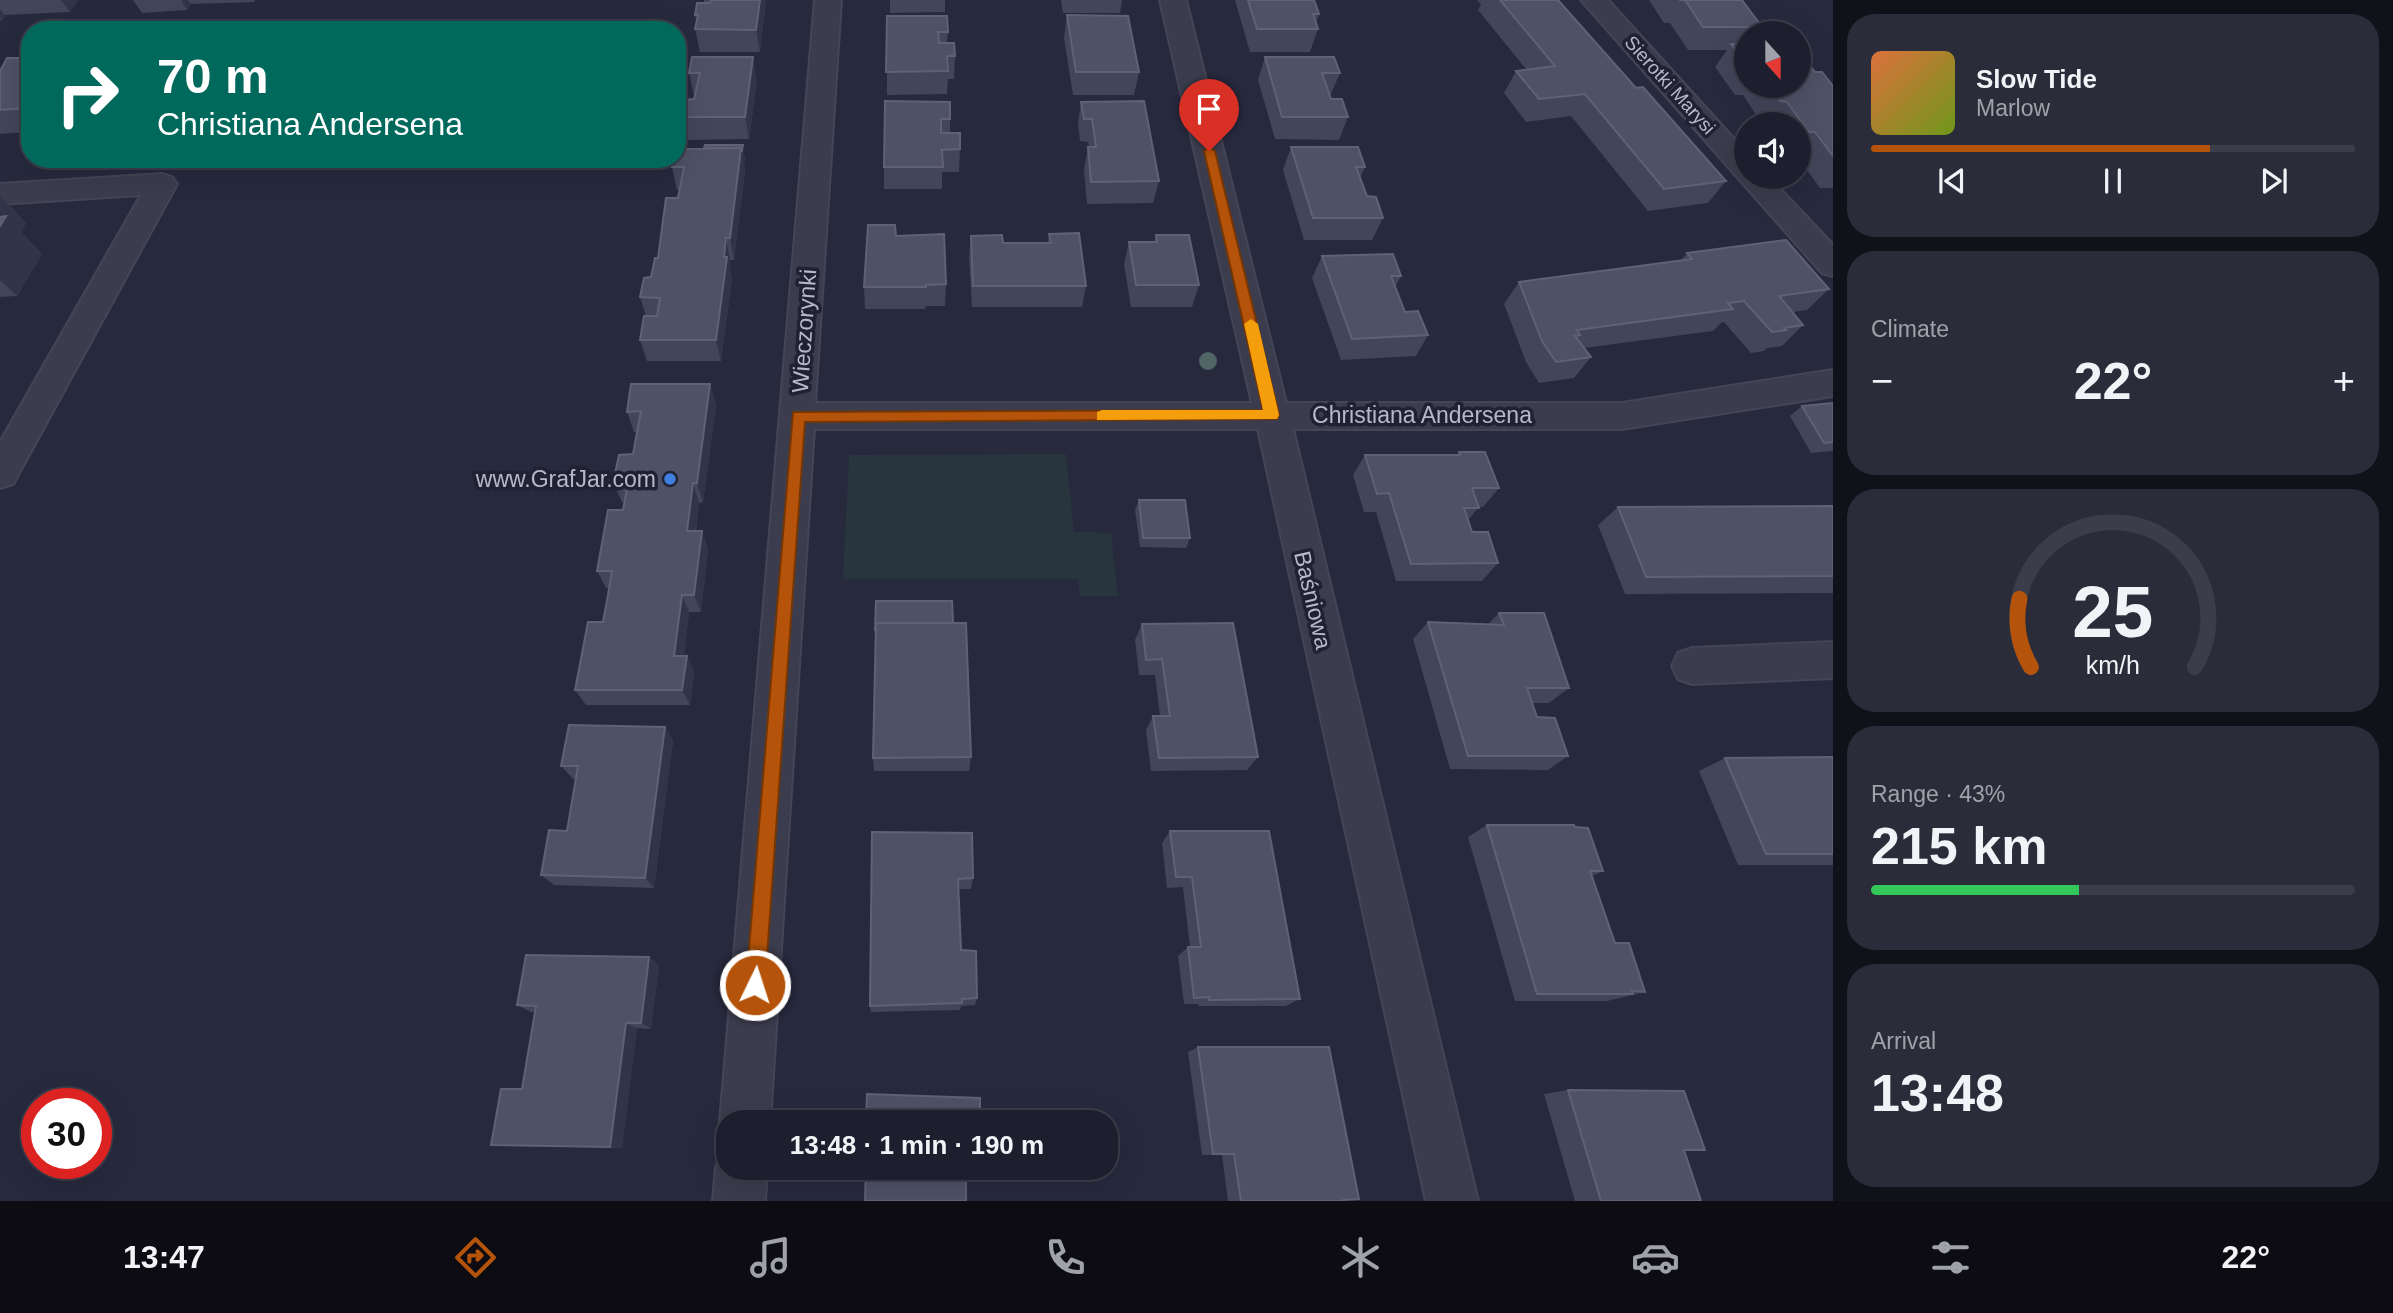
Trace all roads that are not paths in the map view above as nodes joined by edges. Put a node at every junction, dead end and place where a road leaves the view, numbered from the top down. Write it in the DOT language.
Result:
graph roads {
  1 [pos="828,0"];
  2 [pos="1173,0"];
  3 [pos="1594,0"];
  4 [pos="1734,156"];
  5 [pos="1764,189"];
  6 [pos="0,194"];
  7 [pos="1833,265"];
  8 [pos="1833,383"];
  9 [pos="1272,415"];
  10 [pos="798,416"];
  11 [pos="0,474"];
  12 [pos="1833,660"];
  13 [pos="1692,666"];
  14 [pos="746,1110"];
  15 [pos="740,1180"];
  16 [pos="739,1201"];
  17 [pos="1452,1201"];
  1 -- 10 [label="street, Wieczorynki"];
  2 -- 9 [label="street, Baśniowa"];
  3 -- 4 [label="street, Sierotki Marysi"];
  5 -- 7 [label="street"];
  6 -- 11 [label="street"];
  8 -- 9 [label="street, Christiana Andersena"];
  9 -- 10 [label="street, Christiana Andersena"];
  9 -- 17 [label="street, Baśniowa"];
  10 -- 14 [label="street, Wieczorynki"];
  12 -- 13 [label="street"];
  15 -- 16 [label="street"];
}
